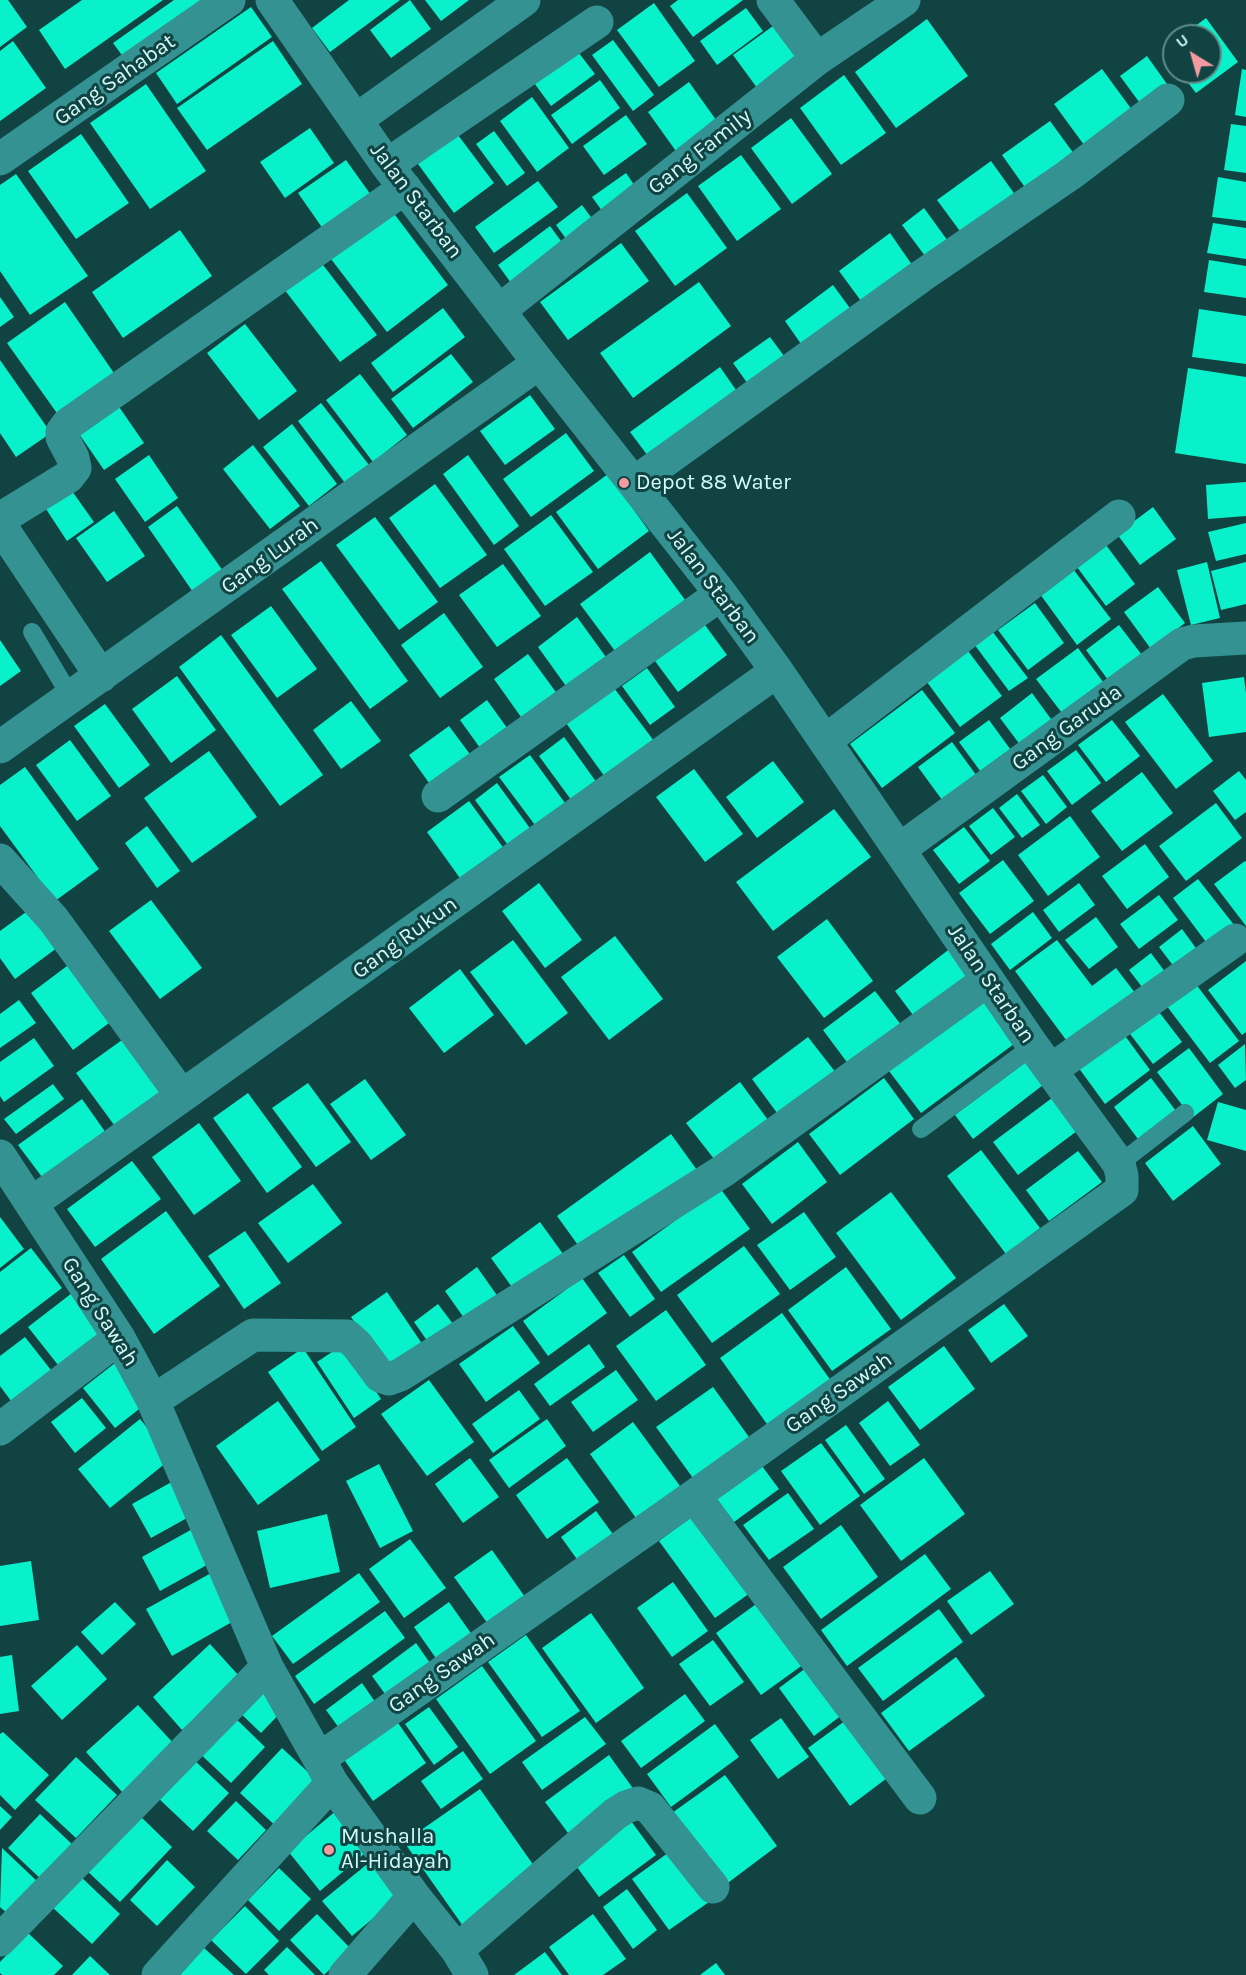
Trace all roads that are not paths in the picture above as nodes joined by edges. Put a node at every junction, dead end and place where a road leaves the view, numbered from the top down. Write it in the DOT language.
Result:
graph roads {
  1 [pos="229,0"];
  2 [pos="272,0"];
  3 [pos="524,0"];
  4 [pos="773,0"];
  5 [pos="904,0"];
  6 [pos="597,22"];
  7 [pos="818,58"];
  8 [pos="1168,100"];
  9 [pos="356,120"];
  10 [pos="0,159"];
  11 [pos="396,176"];
  12 [pos="500,310"];
  13 [pos="539,363"];
  14 [pos="634,483"];
  15 [pos="1119,516"];
  16 [pos="0,519"];
  17 [pos="0,525"];
  18 [pos="721,594"];
  19 [pos="32,632"];
  20 [pos="1246,638"];
  21 [pos="777,671"];
  22 [pos="101,676"];
  23 [pos="71,697"];
  24 [pos="825,741"];
  25 [pos="0,747"];
  26 [pos="438,796"];
  27 [pos="900,849"];
  28 [pos="0,861"];
  29 [pos="1235,940"];
  30 [pos="988,980"];
  31 [pos="1042,1058"];
  32 [pos="182,1096"];
  33 [pos="1185,1113"];
  34 [pos="921,1129"];
  35 [pos="0,1156"];
  36 [pos="1120,1177"];
  37 [pos="32,1203"];
  38 [pos="119,1338"];
  39 [pos="153,1401"];
  40 [pos="0,1429"];
  41 [pos="694,1496"];
  42 [pos="267,1666"];
  43 [pos="326,1771"];
  44 [pos="920,1798"];
  45 [pos="713,1887"];
  46 [pos="414,1896"];
  47 [pos="0,1940"];
  48 [pos="465,1963"];
  49 [pos="158,1975"];
  50 [pos="345,1975"];
  1 -- 10 [label="street, Gang Sahabat"];
  2 -- 9 [label="street, Jalan Starban"];
  3 -- 9 [label="street"];
  4 -- 7 [label="street"];
  5 -- 7 [label="street, Gang Family"];
  6 -- 11 [label="street"];
  7 -- 12 [label="street, Gang Family"];
  8 -- 14 [label="street"];
  9 -- 11 [label="street, Jalan Starban"];
  11 -- 12 [label="street, Jalan Starban"];
  11 -- 16 [label="street"];
  12 -- 13 [label="street, Jalan Starban"];
  13 -- 14 [label="street, Jalan Starban"];
  13 -- 22 [label="street, Gang Lurah"];
  14 -- 18 [label="street, Jalan Starban"];
  15 -- 24 [label="street"];
  17 -- 22 [label="street"];
  18 -- 21 [label="street, Jalan Starban"];
  18 -- 26 [label="street"];
  19 -- 23 [label="lane"];
  20 -- 27 [label="street, Gang Garuda"];
  21 -- 24 [label="street, Jalan Starban"];
  21 -- 32 [label="street, Gang Rukun"];
  22 -- 23 [label="street, Gang Lurah"];
  23 -- 25 [label="street, Gang Lurah"];
  24 -- 27 [label="street, Jalan Starban"];
  27 -- 30 [label="street, Jalan Starban"];
  28 -- 32 [label="street"];
  29 -- 31 [label="street"];
  30 -- 31 [label="street, Jalan Starban"];
  30 -- 39 [label="street"];
  31 -- 34 [label="lane"];
  31 -- 36 [label="street, Jalan Starban"];
  32 -- 37 [label="street, Gang Rukun"];
  33 -- 36 [label="lane"];
  35 -- 37 [label="street, Gang Sawah"];
  36 -- 41 [label="street, Gang Sawah"];
  37 -- 38 [label="street, Gang Sawah"];
  38 -- 39 [label="street, Gang Sawah"];
  38 -- 40 [label="street"];
  39 -- 42 [label="street, Gang Sawah"];
  41 -- 43 [label="street, Gang Sawah"];
  41 -- 44 [label="street"];
  42 -- 43 [label="street, Gang Sawah"];
  42 -- 47 [label="street"];
  43 -- 46 [label="street"];
  43 -- 49 [label="street"];
  45 -- 48 [label="street"];
  46 -- 48 [label="street"];
  46 -- 50 [label="street"];
}
